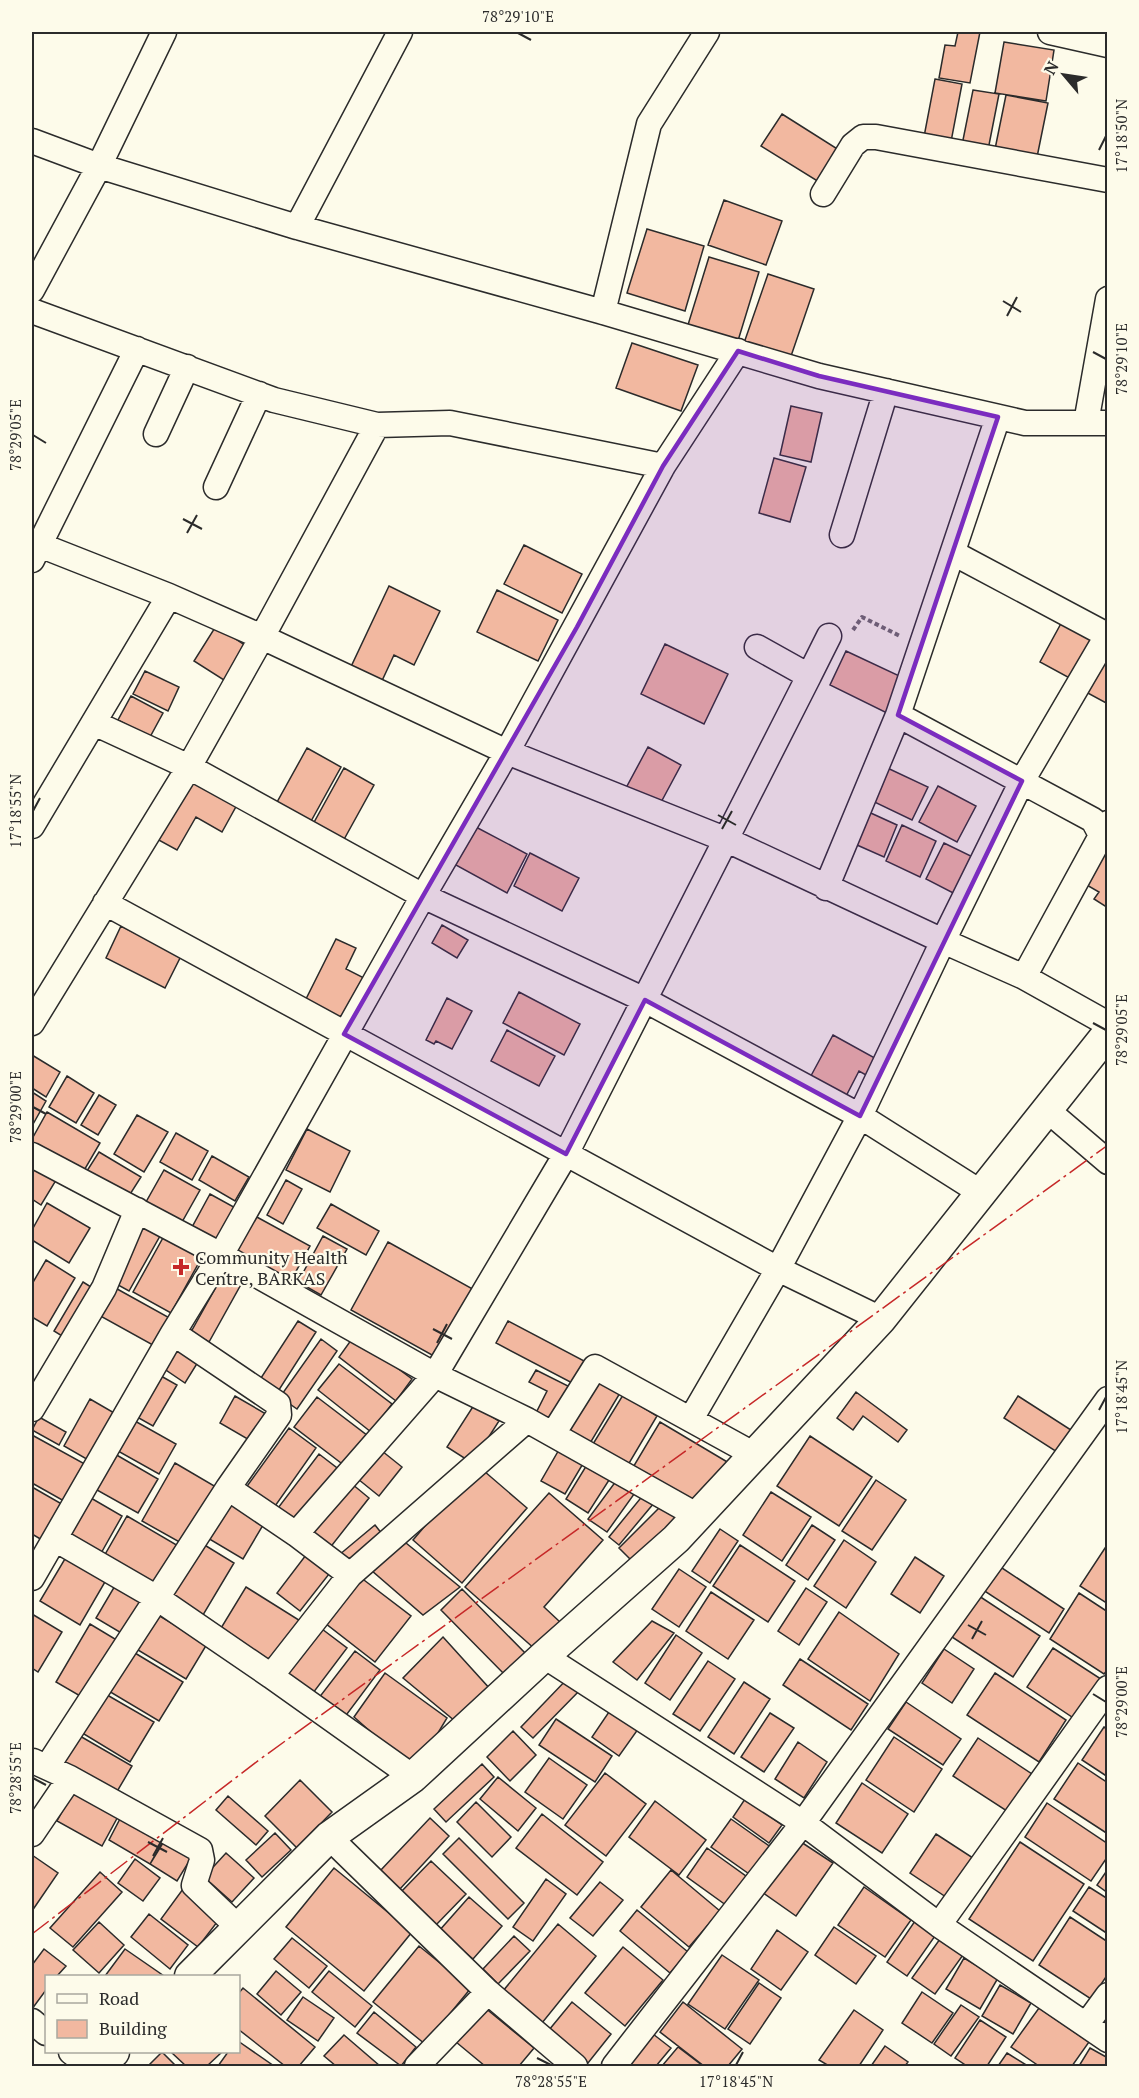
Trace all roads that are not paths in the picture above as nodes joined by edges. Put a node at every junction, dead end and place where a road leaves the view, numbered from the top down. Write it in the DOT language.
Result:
graph roads {
  1 [pos="164,32"];
  2 [pos="400,32"];
  3 [pos="707,32"];
  4 [pos="1050,32"];
  5 [pos="1107,45"];
  6 [pos="32,141"];
  7 [pos="99,166"];
  8 [pos="1107,180"];
  9 [pos="823,194"];
  10 [pos="297,227"];
  11 [pos="32,290"];
  12 [pos="1107,299"];
  13 [pos="32,311"];
  14 [pos="603,312"];
  15 [pos="137,349"];
  16 [pos="738,351"];
  17 [pos="187,367"];
  18 [pos="886,391"];
  19 [pos="259,394"];
  20 [pos="998,417"];
  21 [pos="1097,423"];
  22 [pos="377,425"];
  23 [pos="156,434"];
  24 [pos="663,466"];
  25 [pos="216,487"];
  26 [pos="842,535"];
  27 [pos="34,549"];
  28 [pos="955,554"];
  29 [pos="169,596"];
  30 [pos="1107,634"];
  31 [pos="829,636"];
  32 [pos="262,637"];
  33 [pos="758,647"];
  34 [pos="809,676"];
  35 [pos="898,715"];
  36 [pos="94,723"];
  37 [pos="507,752"];
  38 [pos="189,767"];
  39 [pos="1022,781"];
  40 [pos="32,826"];
  41 [pos="1105,832"];
  42 [pos="727,840"];
  43 [pos="826,888"];
  44 [pos="423,896"];
  45 [pos="105,903"];
  46 [pos="943,941"];
  47 [pos="1024,977"];
  48 [pos="645,1000"];
  49 [pos="32,1023"];
  50 [pos="1107,1024"];
  51 [pos="1107,1033"];
  52 [pos="344,1034"];
  53 [pos="1046,1109"];
  54 [pos="860,1116"];
  55 [pos="566,1154"];
  56 [pos="32,1155"];
  57 [pos="1107,1162"];
  58 [pos="980,1192"];
  59 [pos="137,1210"];
  60 [pos="222,1255"];
  61 [pos="778,1269"];
  62 [pos="881,1319"];
  63 [pos="173,1333"];
  64 [pos="435,1375"];
  65 [pos="1107,1399"];
  66 [pos="32,1409"];
  67 [pos="691,1419"];
  68 [pos="527,1420"];
  69 [pos="553,1434"];
  70 [pos="755,1455"];
  71 [pos="228,1488"];
  72 [pos="698,1516"];
  73 [pos="296,1534"];
  74 [pos="55,1539"];
  75 [pos="350,1575"];
  76 [pos="32,1578"];
  77 [pos="157,1598"];
  78 [pos="544,1656"];
  79 [pos="271,1676"];
  80 [pos="1107,1688"];
  81 [pos="39,1763"];
  82 [pos="413,1777"];
  83 [pos="70,1778"];
  84 [pos="803,1823"];
  85 [pos="32,1834"];
  86 [pos="329,1837"];
  87 [pos="939,1925"];
  88 [pos="239,1928"];
  89 [pos="192,1975"];
  90 [pos="488,1992"];
  91 [pos="1107,1995"];
  92 [pos="32,2021"];
  93 [pos="1086,2025"];
  94 [pos="45,2032"];
  95 [pos="1107,2040"];
  96 [pos="72,2053"];
  97 [pos="113,2053"];
  98 [pos="90,2067"];
  99 [pos="99,2067"];
  100 [pos="417,2067"];
  101 [pos="575,2067"];
  102 [pos="614,2067"];
  1 -- 7 [label="street"];
  2 -- 10 [label="street"];
  3 -- 14 [label="street"];
  4 -- 5 [label="street"];
  6 -- 7 [label="street"];
  7 -- 10 [label="street"];
  7 -- 11 [label="street"];
  8 -- 9 [label="street"];
  10 -- 14 [label="street"];
  12 -- 21 [label="street"];
  13 -- 15 [label="street"];
  14 -- 16 [label="street"];
  15 -- 17 [label="street"];
  15 -- 27 [label="street"];
  16 -- 18 [label="street"];
  16 -- 24 [label="street"];
  17 -- 19 [label="street"];
  17 -- 23 [label="street"];
  18 -- 20 [label="street"];
  18 -- 26 [label="street"];
  19 -- 22 [label="street"];
  19 -- 25 [label="street"];
  20 -- 21 [label="street"];
  20 -- 28 [label="street"];
  22 -- 24 [label="street"];
  22 -- 32 [label="street"];
  24 -- 37 [label="street"];
  27 -- 29 [label="street"];
  28 -- 30 [label="street"];
  28 -- 35 [label="street"];
  29 -- 32 [label="street"];
  29 -- 36 [label="street"];
  30 -- 39 [label="street"];
  31 -- 34 [label="street"];
  32 -- 37 [label="street"];
  32 -- 38 [label="street"];
  33 -- 34 [label="street"];
  34 -- 42 [label="street"];
  35 -- 39 [label="street"];
  35 -- 43 [label="street"];
  36 -- 38 [label="street"];
  36 -- 40 [label="street"];
  37 -- 42 [label="street"];
  37 -- 44 [label="street"];
  38 -- 44 [label="street"];
  38 -- 45 [label="street"];
  39 -- 41 [label="street"];
  39 -- 46 [label="street"];
  41 -- 47 [label="street"];
  42 -- 43 [label="street"];
  42 -- 48 [label="street"];
  43 -- 46 [label="street"];
  44 -- 48 [label="street"];
  44 -- 52 [label="street"];
  45 -- 49 [label="street"];
  45 -- 52 [label="street"];
  46 -- 47 [label="street"];
  46 -- 54 [label="street"];
  47 -- 50 [label="street"];
  48 -- 54 [label="street"];
  48 -- 55 [label="street"];
  51 -- 53 [label="street"];
  52 -- 55 [label="street"];
  52 -- 60 [label="street"];
  53 -- 57 [label="street"];
  53 -- 58 [label="street"];
  54 -- 58 [label="street"];
  54 -- 61 [label="street"];
  55 -- 61 [label="street"];
  55 -- 64 [label="street"];
  56 -- 59 [label="street"];
  58 -- 62 [label="street"];
  59 -- 60 [label="street"];
  59 -- 66 [label="street"];
  60 -- 63 [label="street"];
  60 -- 64 [label="street"];
  61 -- 62 [label="street"];
  61 -- 67 [label="street"];
  62 -- 70 [label="street"];
  63 -- 71 [label="street"];
  63 -- 74 [label="street"];
  64 -- 68 [label="street"];
  64 -- 73 [label="street"];
  65 -- 84 [label="street"];
  67 -- 69 [label="street"];
  67 -- 70 [label="street"];
  68 -- 69 [label="street"];
  68 -- 75 [label="street"];
  69 -- 72 [label="street"];
  70 -- 72 [label="street"];
  71 -- 73 [label="street"];
  71 -- 77 [label="street"];
  72 -- 78 [label="street"];
  73 -- 75 [label="street"];
  74 -- 76 [label="street"];
  74 -- 77 [label="street"];
  75 -- 79 [label="street"];
  77 -- 79 [label="street"];
  77 -- 81 [label="street"];
  78 -- 82 [label="street"];
  78 -- 84 [label="street"];
  79 -- 82 [label="street"];
  80 -- 87 [label="street"];
  81 -- 83 [label="street"];
  82 -- 86 [label="street"];
  83 -- 85 [label="street"];
  83 -- 88 [label="street"];
  84 -- 87 [label="street"];
  84 -- 102 [label="street"];
  86 -- 88 [label="street"];
  86 -- 90 [label="street"];
  87 -- 93 [label="street"];
  88 -- 89 [label="street"];
  90 -- 100 [label="street"];
  90 -- 101 [label="street"];
  91 -- 93 [label="street"];
  92 -- 94 [label="street"];
  93 -- 95 [label="street"];
  96 -- 98 [label="street"];
  97 -- 99 [label="street"];
}
